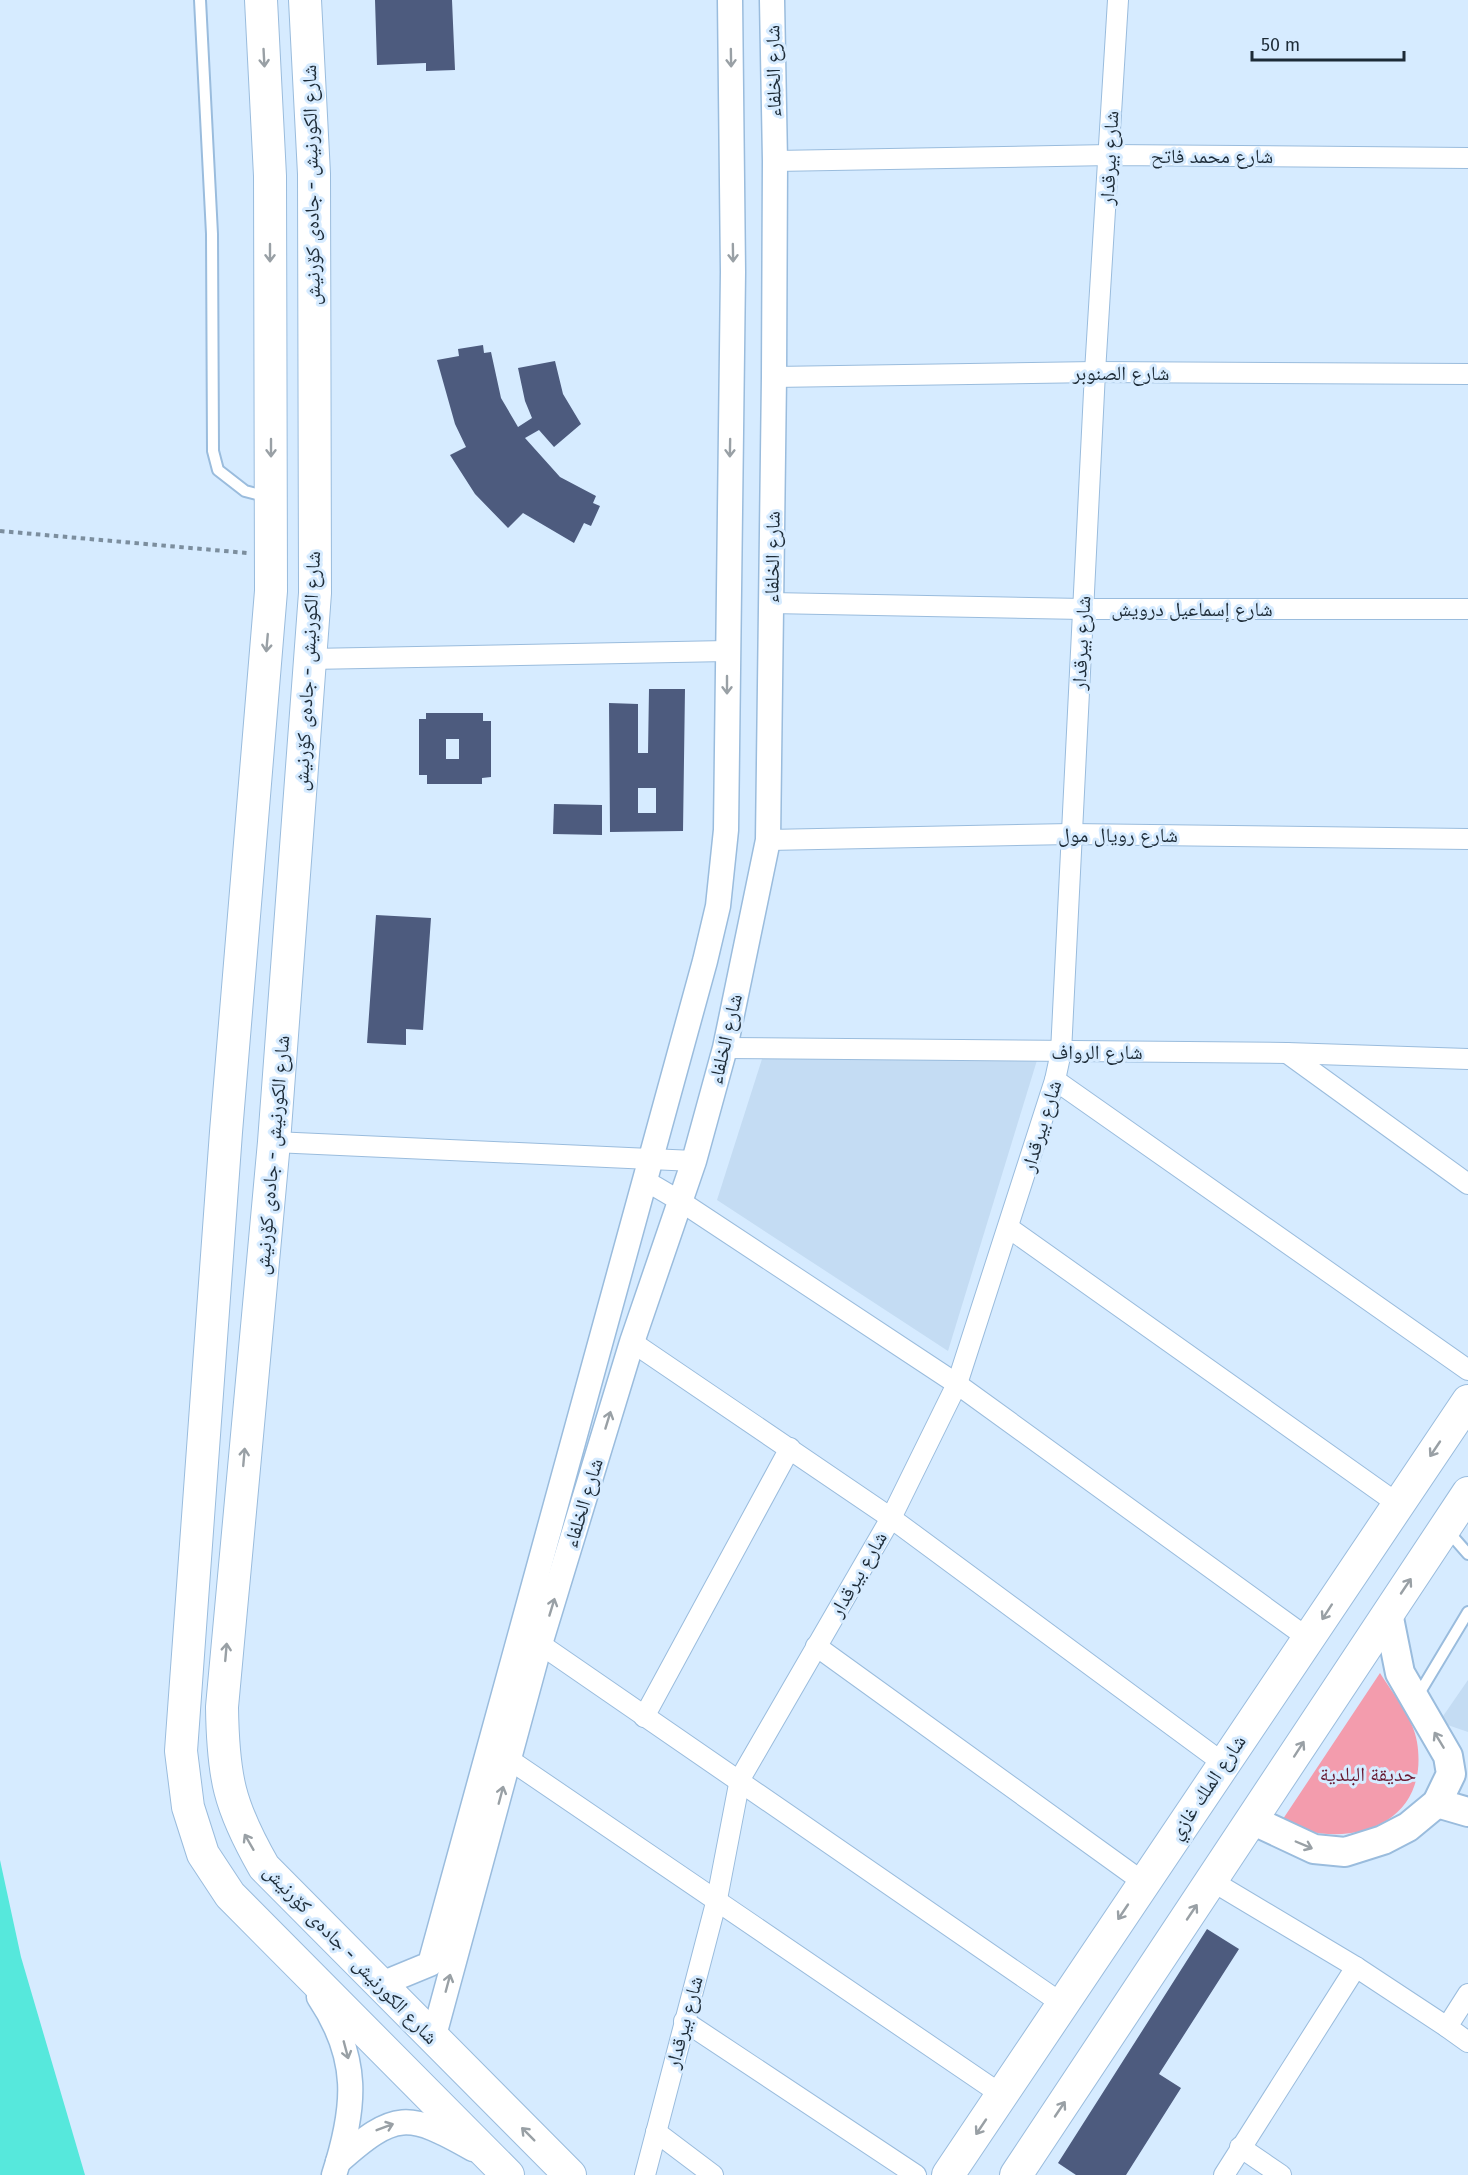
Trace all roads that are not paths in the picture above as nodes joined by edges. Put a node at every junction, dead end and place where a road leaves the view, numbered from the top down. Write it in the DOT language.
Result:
graph roads {
  1 [pos="201,0"];
  2 [pos="261,0"];
  3 [pos="305,0"];
  4 [pos="730,0"];
  5 [pos="772,0"];
  6 [pos="1118,0"];
  7 [pos="1110,155"];
  8 [pos="1468,158"];
  9 [pos="775,161"];
  10 [pos="314,286"];
  11 [pos="270,287"];
  12 [pos="270,357"];
  13 [pos="314,357"];
  14 [pos="1095,372"];
  15 [pos="1468,374"];
  16 [pos="774,376"];
  17 [pos="271,498"];
  18 [pos="771,603"];
  19 [pos="1083,609"];
  20 [pos="1468,609"];
  21 [pos="727,651"];
  22 [pos="310,659"];
  23 [pos="1071,834"];
  24 [pos="1468,839"];
  25 [pos="768,840"];
  26 [pos="725,1048"];
  27 [pos="1060,1052"];
  28 [pos="1287,1053"];
  29 [pos="1468,1059"];
  30 [pos="1055,1080"];
  31 [pos="274,1142"];
  32 [pos="694,1161"];
  33 [pos="649,1170"];
  34 [pos="1468,1184"];
  35 [pos="680,1201"];
  36 [pos="1010,1228"];
  37 [pos="632,1342"];
  38 [pos="1468,1370"];
  39 [pos="957,1384"];
  40 [pos="1468,1401"];
  41 [pos="790,1448"];
  42 [pos="1468,1493"];
  43 [pos="1398,1504"];
  44 [pos="891,1518"];
  45 [pos="1445,1528"];
  46 [pos="196,1554"];
  47 [pos="1468,1554"];
  48 [pos="234,1557"];
  49 [pos="1468,1612"];
  50 [pos="1388,1613"];
  51 [pos="1309,1639"];
  52 [pos="540,1644"];
  53 [pos="816,1646"];
  54 [pos="1415,1701"];
  55 [pos="644,1716"];
  56 [pos="510,1760"];
  57 [pos="1223,1763"];
  58 [pos="1460,1776"];
  59 [pos="740,1779"];
  60 [pos="1437,1803"];
  61 [pos="1468,1812"];
  62 [pos="1252,1820"];
  63 [pos="1212,1881"];
  64 [pos="1143,1882"];
  65 [pos="717,1899"];
  66 [pos="296,1963"];
  67 [pos="1356,1967"];
  68 [pos="379,1985"];
  69 [pos="1468,1994"];
  70 [pos="1061,2003"];
  71 [pos="684,2021"];
  72 [pos="1447,2027"];
  73 [pos="433,2039"];
  74 [pos="1468,2042"];
  75 [pos="1002,2095"];
  76 [pos="656,2132"];
  77 [pos="1240,2147"];
  78 [pos="337,2168"];
  79 [pos="501,2168"];
  80 [pos="570,2175"];
  81 [pos="645,2175"];
  82 [pos="713,2175"];
  83 [pos="916,2175"];
  84 [pos="948,2175"];
  85 [pos="1016,2175"];
  86 [pos="1224,2175"];
  87 [pos="1281,2175"];
  1 -- 17 [label="lane"];
  2 -- 11 [label="main road, شارع الكورنيش - جادەی کۆرنیش, one-way"];
  3 -- 10 [label="main road, شارع الكورنيش - جادەی کۆرنیش"];
  4 -- 21 [label="street, one-way"];
  5 -- 9 [label="street, شارع الخلفاء"];
  6 -- 7 [label="street, شارع بيرقدار"];
  7 -- 8 [label="street, شارع محمد فاتح"];
  7 -- 9 [label="street, شارع محمد فاتح"];
  7 -- 14 [label="street, شارع بيرقدار"];
  9 -- 16 [label="street, شارع الخلفاء"];
  10 -- 11 [label="main road"];
  10 -- 13 [label="main road, شارع الكورنيش - جادەی کۆرنیش"];
  11 -- 12 [label="main road, شارع الكورنيش - جادەی کۆرنیش"];
  12 -- 13 [label="main road"];
  12 -- 17 [label="main road, شارع الكورنيش - جادەی کۆرنیش, one-way"];
  13 -- 22 [label="main road, شارع الكورنيش - جادەی کۆرنیش"];
  14 -- 15 [label="street, شارع الصنوبر"];
  14 -- 16 [label="street, شارع الصنوبر"];
  14 -- 19 [label="street, شارع بيرقدار"];
  16 -- 18 [label="street, شارع الخلفاء"];
  17 -- 46 [label="main road, شارع الكورنيش - جادەی کۆرنیش, one-way"];
  18 -- 19 [label="street, شارع إسماعيل درويش"];
  18 -- 25 [label="street, شارع الخلفاء"];
  19 -- 20 [label="street, شارع إسماعيل درويش"];
  19 -- 23 [label="street, شارع بيرقدار"];
  21 -- 22 [label="street"];
  21 -- 33 [label="street, one-way"];
  22 -- 31 [label="main road, شارع الكورنيش - جادەی کۆرنیش"];
  23 -- 24 [label="street, شارع رويال مول"];
  23 -- 25 [label="street, شارع رويال مول"];
  23 -- 27 [label="street, شارع بيرقدار"];
  25 -- 26 [label="street, شارع الخلفاء"];
  26 -- 27 [label="street, شارع الرواف"];
  26 -- 32 [label="street, شارع الخلفاء"];
  27 -- 28 [label="street, شارع الرواف"];
  27 -- 30 [label="street, شارع بيرقدار"];
  28 -- 29 [label="street, شارع الرواف"];
  28 -- 34 [label="street"];
  30 -- 36 [label="street, شارع بيرقدار"];
  30 -- 38 [label="street"];
  31 -- 33 [label="street"];
  48 -- 31 [label="main road, شارع الكورنيش - جادەی کۆرنیش, one-way"];
  32 -- 33 [label="street"];
  32 -- 35 [label="street, شارع الخلفاء"];
  33 -- 35 [label="street"];
  33 -- 68 [label="street"];
  35 -- 37 [label="street, شارع الخلفاء"];
  35 -- 39 [label="street"];
  36 -- 39 [label="street, شارع بيرقدار"];
  36 -- 43 [label="street"];
  37 -- 41 [label="street"];
  52 -- 37 [label="street, شارع الخلفاء, one-way"];
  39 -- 44 [label="street, شارع بيرقدار"];
  39 -- 51 [label="street"];
  40 -- 43 [label="main road, شارع الملك غازي, one-way"];
  41 -- 44 [label="street"];
  41 -- 55 [label="street"];
  42 -- 45 [label="main road"];
  43 -- 51 [label="main road, شارع الملك غازي, one-way"];
  44 -- 53 [label="street, شارع بيرقدار"];
  44 -- 57 [label="street"];
  45 -- 47 [label="lane"];
  50 -- 45 [label="main road, one-way"];
  46 -- 48 [label="main road"];
  46 -- 66 [label="main road, شارع الكورنيش - جادەی کۆرنیش"];
  68 -- 48 [label="main road, شارع الكورنيش - جادەی کۆرنیش, one-way"];
  49 -- 54 [label="lane"];
  50 -- 54 [label="main road"];
  62 -- 50 [label="main road, one-way"];
  51 -- 57 [label="main road, شارع الملك غازي"];
  52 -- 55 [label="street"];
  52 -- 56 [label="street, شارع الخلفاء"];
  53 -- 59 [label="street, شارع بيرقدار"];
  53 -- 64 [label="street"];
  58 -- 54 [label="main road, one-way"];
  55 -- 59 [label="street"];
  56 -- 65 [label="street"];
  73 -- 56 [label="street, شارع الخلفاء, one-way"];
  57 -- 64 [label="main road, شارع الملك غازي"];
  58 -- 60 [label="main road"];
  59 -- 65 [label="street, شارع بيرقدار"];
  59 -- 70 [label="street"];
  60 -- 61 [label="main road"];
  62 -- 60 [label="main road, one-way"];
  62 -- 63 [label="main road"];
  63 -- 67 [label="street"];
  85 -- 63 [label="main road, one-way"];
  64 -- 70 [label="main road, شارع الملك غازي, one-way"];
  65 -- 71 [label="street, شارع بيرقدار"];
  65 -- 75 [label="street"];
  66 -- 78 [label="street, one-way"];
  66 -- 79 [label="main road, شارع الكورنيش - جادەی کۆرنیش"];
  67 -- 72 [label="street"];
  67 -- 77 [label="street"];
  68 -- 73 [label="main road, شارع الكورنيش - جادەی کۆرنیش"];
  69 -- 72 [label="street"];
  70 -- 75 [label="main road, شارع الملك غازي"];
  71 -- 76 [label="street, شارع بيرقدار"];
  71 -- 83 [label="street"];
  72 -- 74 [label="street"];
  80 -- 73 [label="main road, شارع الكورنيش - جادەی کۆرنیش, one-way"];
  75 -- 84 [label="main road, شارع الملك غازي, one-way"];
  76 -- 81 [label="street, شارع بيرقدار"];
  76 -- 82 [label="street"];
  77 -- 86 [label="street"];
  77 -- 87 [label="street"];
  78 -- 79 [label="street, one-way"];
}
